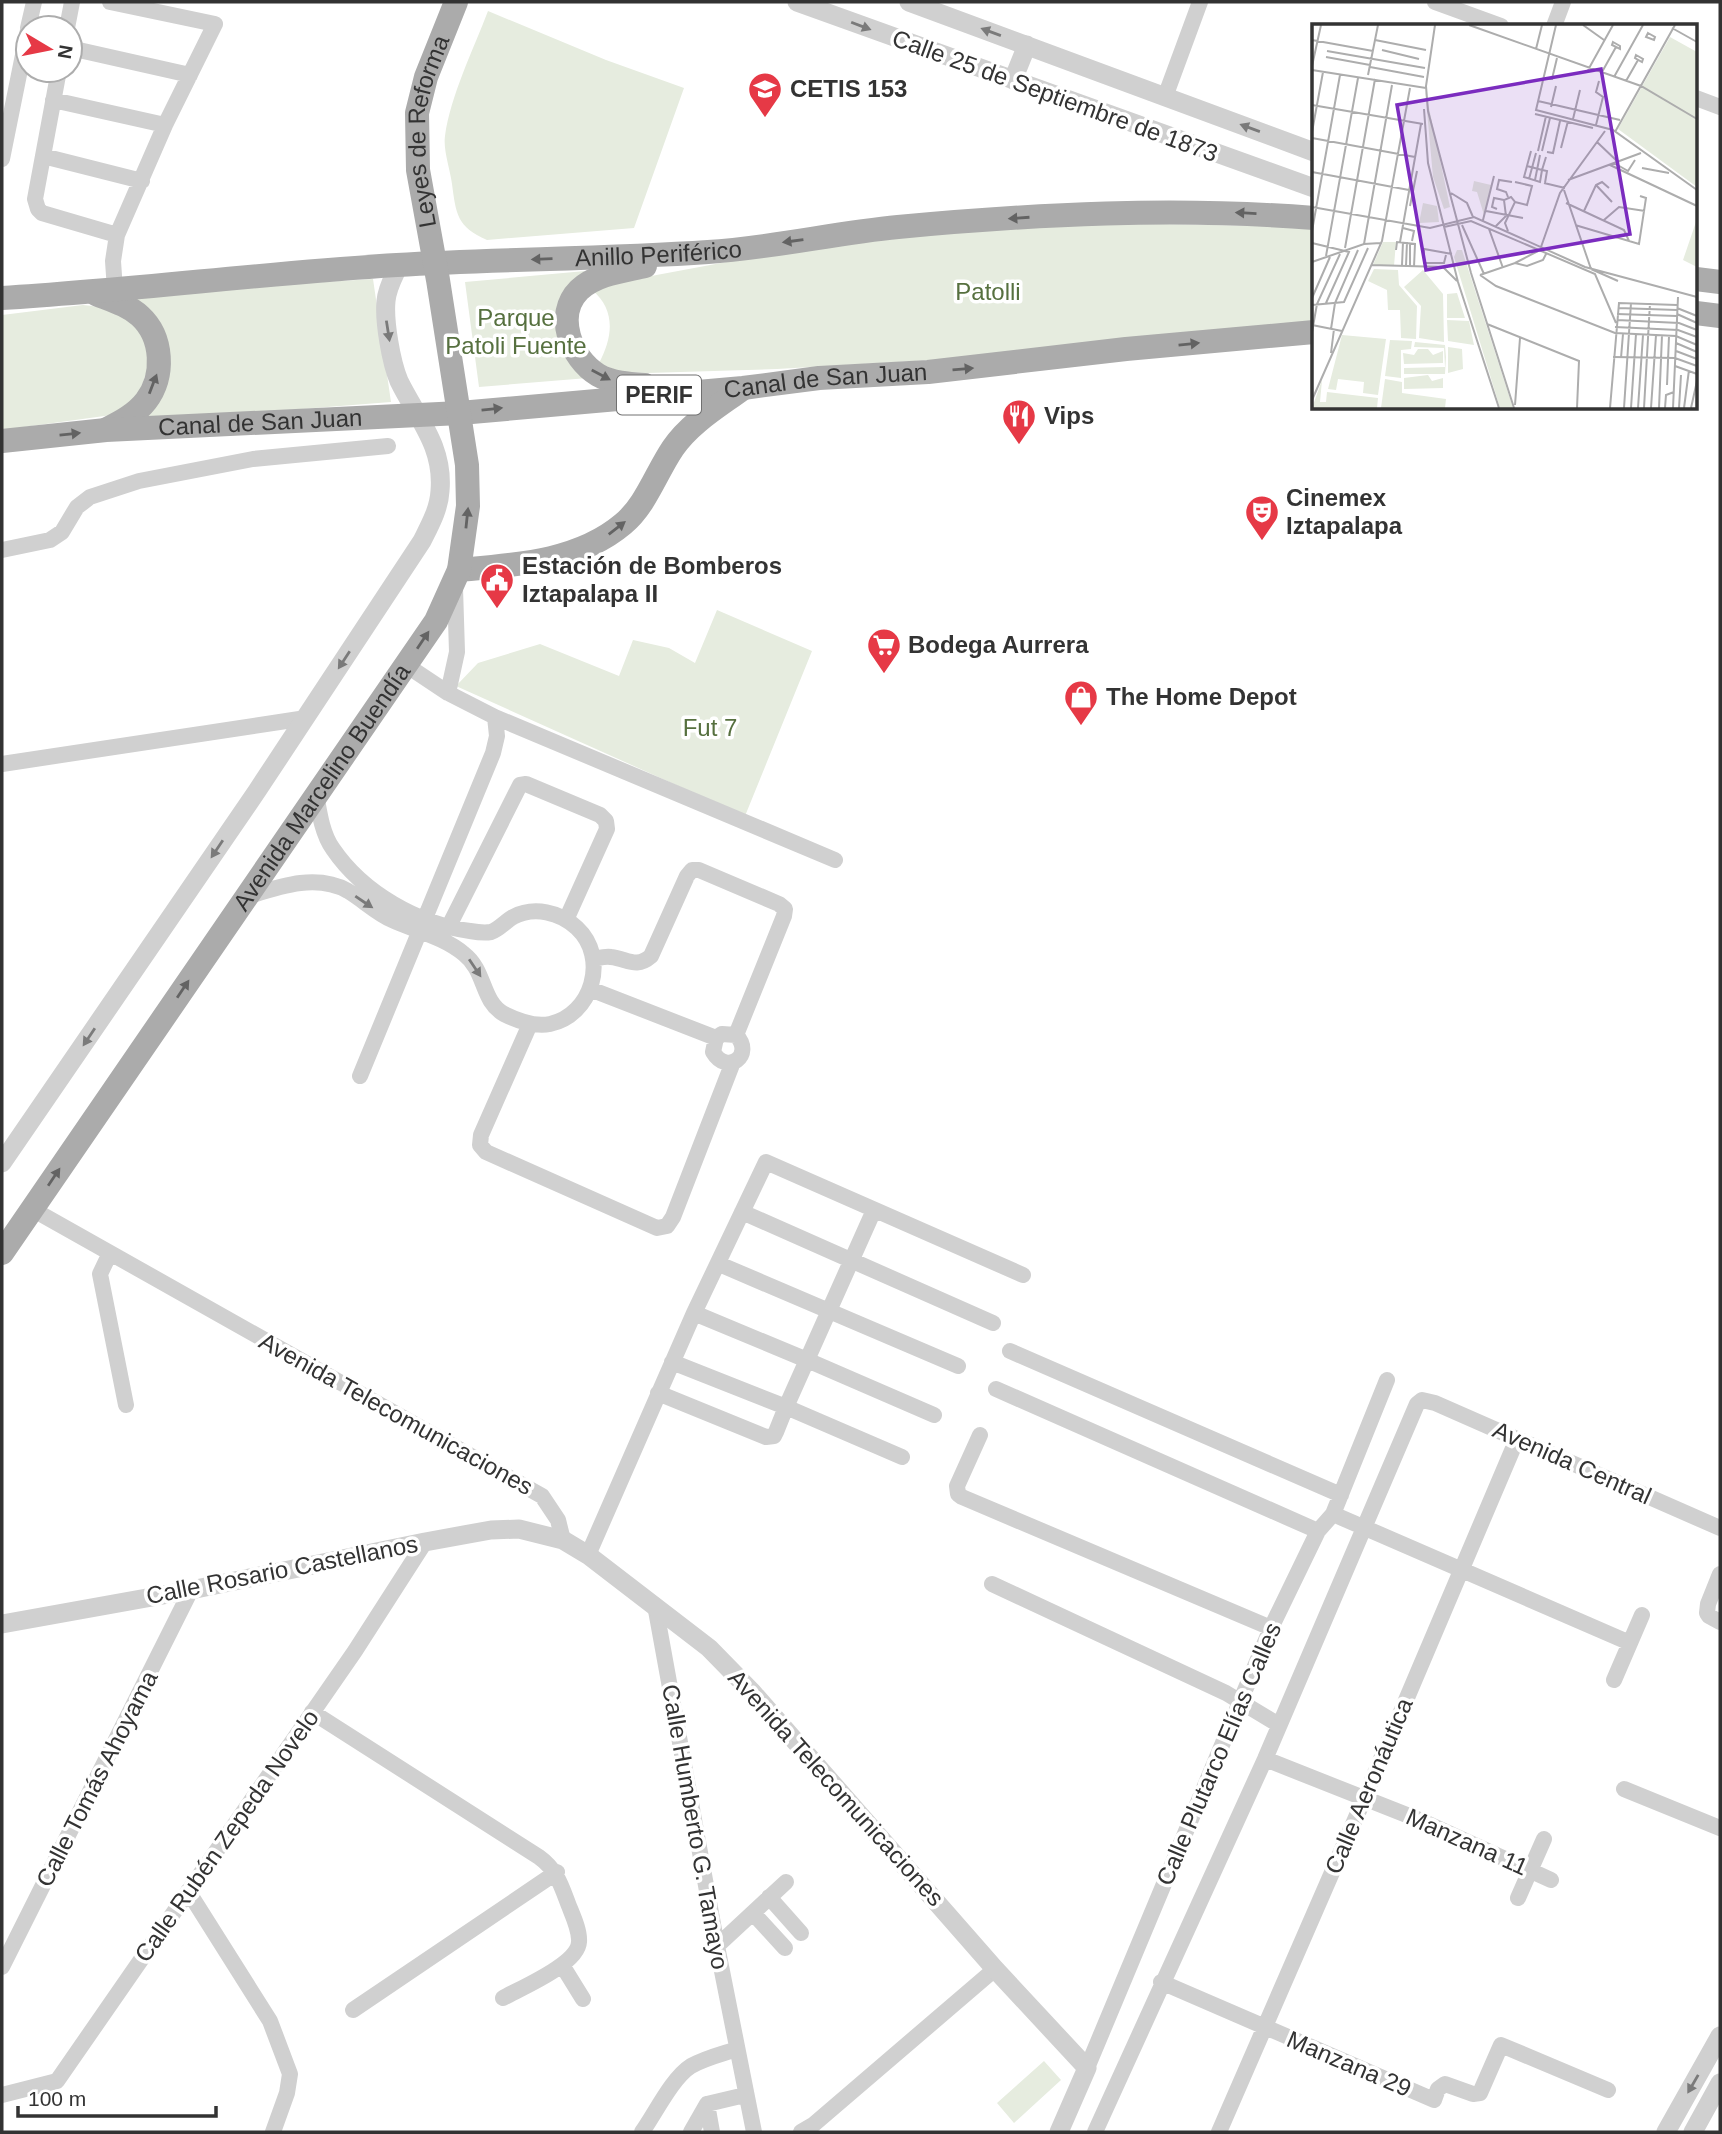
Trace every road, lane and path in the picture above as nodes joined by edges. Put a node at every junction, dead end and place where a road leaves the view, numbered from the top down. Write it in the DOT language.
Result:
graph roads {
  1 [pos="110,2"];
  2 [pos="456,2"];
  3 [pos="797,2"];
  4 [pos="909,2"];
  5 [pos="1200,2"];
  6 [pos="1435,2"];
  7 [pos="1563,2"];
  8 [pos="1496,24"];
  9 [pos="1555,24"];
  10 [pos="1027,45"];
  11 [pos="84,51"];
  12 [pos="190,75"];
  13 [pos="1013,80"];
  14 [pos="17,84"];
  15 [pos="56,84"];
  16 [pos="1165,97"];
  17 [pos="1698,99"];
  18 [pos="53,100"];
  19 [pos="1720,107"];
  20 [pos="166,125"];
  21 [pos="1312,151"];
  22 [pos="43,156"];
  23 [pos="2,159"];
  24 [pos="142,181"];
  25 [pos="1312,187"];
  26 [pos="1312,218"];
  27 [pos="117,234"];
  28 [pos="711,252"];
  29 [pos="435,264"];
  30 [pos="399,265"];
  31 [pos="1698,279"];
  32 [pos="1720,282"];
  33 [pos="103,291"];
  34 [pos="2,298"];
  35 [pos="1698,313"];
  36 [pos="1720,316"];
  37 [pos="1312,332"];
  38 [pos="733,389"];
  39 [pos="460,412"];
  40 [pos="420,415"];
  41 [pos="106,430"];
  42 [pos="2,440"];
  43 [pos="388,446"];
  44 [pos="2,550"];
  45 [pos="457,577"];
  46 [pos="406,665"];
  47 [pos="448,693"];
  48 [pos="495,717"];
  49 [pos="306,718"];
  50 [pos="2,764"];
  51 [pos="316,793"];
  52 [pos="835,860"];
  53 [pos="246,897"];
  54 [pos="566,920"];
  55 [pos="422,924"];
  56 [pos="448,928"];
  57 [pos="593,959"];
  58 [pos="590,989"];
  59 [pos="530,1024"];
  60 [pos="723,1034"];
  61 [pos="729,1063"];
  62 [pos="359,1076"];
  63 [pos="2,1163"];
  64 [pos="32,1209"];
  65 [pos="874,1209"];
  66 [pos="742,1212"];
  67 [pos="2,1253"];
  68 [pos="110,1253"];
  69 [pos="851,1260"];
  70 [pos="719,1264"];
  71 [pos="1023,1275"];
  72 [pos="829,1311"];
  73 [pos="694,1312"];
  74 [pos="993,1323"];
  75 [pos="1010,1351"];
  76 [pos="807,1360"];
  77 [pos="672,1362"];
  78 [pos="958,1366"];
  79 [pos="1387,1380"];
  80 [pos="996,1389"];
  81 [pos="658,1393"];
  82 [pos="1422,1400"];
  83 [pos="126,1405"];
  84 [pos="786,1407"];
  85 [pos="934,1415"];
  86 [pos="980,1435"];
  87 [pos="1517,1439"];
  88 [pos="902,1457"];
  89 [pos="1341,1495"];
  90 [pos="1333,1514"];
  91 [pos="1366,1527"];
  92 [pos="1720,1528"];
  93 [pos="1318,1531"];
  94 [pos="563,1540"];
  95 [pos="425,1542"];
  96 [pos="588,1555"];
  97 [pos="1462,1569"];
  98 [pos="1720,1574"];
  99 [pos="992,1584"];
  100 [pos="191,1590"];
  101 [pos="655,1605"];
  102 [pos="1642,1615"];
  103 [pos="1720,1622"];
  104 [pos="2,1624"];
  105 [pos="1271,1628"];
  106 [pos="1630,1643"];
  107 [pos="1614,1680"];
  108 [pos="1241,1703"];
  109 [pos="312,1712"];
  110 [pos="1279,1725"];
  111 [pos="1265,1759"];
  112 [pos="1624,1789"];
  113 [pos="1364,1799"];
  114 [pos="1720,1828"];
  115 [pos="1544,1839"];
  116 [pos="1530,1871"];
  117 [pos="557,1872"];
  118 [pos="1551,1880"];
  119 [pos="786,1882"];
  120 [pos="188,1891"];
  121 [pos="769,1897"];
  122 [pos="1518,1898"];
  123 [pos="753,1913"];
  124 [pos="801,1933"];
  125 [pos="717,1946"];
  126 [pos="785,1948"];
  127 [pos="562,1965"];
  128 [pos="2,1968"];
  129 [pos="995,1969"];
  130 [pos="1161,1982"];
  131 [pos="503,1998"];
  132 [pos="583,1999"];
  133 [pos="353,2010"];
  134 [pos="1264,2028"];
  135 [pos="1720,2036"];
  136 [pos="737,2049"];
  137 [pos="1087,2068"];
  138 [pos="1720,2083"];
  139 [pos="1608,2090"];
  140 [pos="2,2095"];
  141 [pos="745,2095"];
  142 [pos="707,2104"];
  143 [pos="1061,2131"];
  144 [pos="273,2132"];
  145 [pos="642,2132"];
  146 [pos="691,2132"];
  147 [pos="712,2132"];
  148 [pos="754,2132"];
  149 [pos="801,2132"];
  150 [pos="1095,2132"];
  151 [pos="1219,2132"];
  152 [pos="1666,2132"];
  153 [pos="1693,2132"];
  1 -- 12 [label="street"];
  2 -- 29 [label="main road, Leyes de Reforma"];
  3 -- 13 [label="street, Calle 25 de Septiembre de 1873, one-way"];
  10 -- 4 [label="street, Calle 25 de Septiembre de 1873, one-way"];
  5 -- 16 [label="street"];
  6 -- 8 [label="street"];
  7 -- 9 [label="street"];
  10 -- 13 [label="street"];
  10 -- 16 [label="street, Calle 25 de Septiembre de 1873"];
  11 -- 12 [label="street"];
  12 -- 20 [label="street"];
  13 -- 25 [label="street, Calle 25 de Septiembre de 1873"];
  14 -- 23 [label="street"];
  15 -- 18 [label="street"];
  21 -- 16 [label="street, Calle 25 de Septiembre de 1873, one-way"];
  17 -- 19 [label="street"];
  18 -- 20 [label="street"];
  18 -- 22 [label="street"];
  20 -- 24 [label="street"];
  22 -- 24 [label="street"];
  22 -- 27 [label="street"];
  24 -- 27 [label="street"];
  26 -- 28 [label="main road, Anillo Periférico, one-way"];
  27 -- 33 [label="street"];
  28 -- 29 [label="main road, Anillo Periférico, one-way"];
  28 -- 38 [label="main road, one-way"];
  29 -- 30 [label="main road, Anillo Periférico"];
  29 -- 39 [label="main road, Avenida Marcelino Buendía"];
  30 -- 33 [label="main road, Anillo Periférico"];
  30 -- 40 [label="street, Avenida Marcelino Buendía, one-way"];
  31 -- 32 [label="main road"];
  33 -- 34 [label="main road, Anillo Periférico"];
  41 -- 33 [label="main road, one-way"];
  35 -- 36 [label="main road"];
  38 -- 37 [label="main road, Canal de San Juan / PERIF, one-way"];
  39 -- 38 [label="main road, Canal de San Juan / PERIF, one-way"];
  45 -- 38 [label="main road, one-way"];
  39 -- 40 [label="main road, Canal de San Juan / PERIF"];
  45 -- 39 [label="main road, Avenida Marcelino Buendía, one-way"];
  40 -- 41 [label="main road, Canal de San Juan / PERIF"];
  40 -- 49 [label="street, Avenida Marcelino Buendía, one-way"];
  42 -- 41 [label="main road, Canal de San Juan / PERIF, one-way"];
  43 -- 44 [label="street"];
  46 -- 45 [label="main road, Avenida Marcelino Buendía, one-way"];
  45 -- 47 [label="street"];
  46 -- 47 [label="street"];
  46 -- 51 [label="main road, Avenida Marcelino Buendía"];
  47 -- 48 [label="street"];
  48 -- 52 [label="street"];
  48 -- 55 [label="street"];
  49 -- 50 [label="street"];
  49 -- 63 [label="street, Avenida Marcelino Buendía, one-way"];
  51 -- 53 [label="main road, Avenida Marcelino Buendía"];
  51 -- 55 [label="street"];
  53 -- 55 [label="street, one-way"];
  64 -- 53 [label="main road, Avenida Marcelino Buendía, one-way"];
  54 -- 56 [label="street"];
  54 -- 56 [label="street"];
  54 -- 57 [label="street"];
  55 -- 56 [label="street"];
  55 -- 59 [label="street, one-way"];
  55 -- 62 [label="street"];
  57 -- 58 [label="street"];
  57 -- 60 [label="street"];
  58 -- 59 [label="street"];
  58 -- 60 [label="street"];
  59 -- 61 [label="street"];
  60 -- 61 [label="street"];
  60 -- 61 [label="street"];
  64 -- 67 [label="main road, Avenida Marcelino Buendía"];
  64 -- 68 [label="street, Avenida Telecomunicaciones"];
  65 -- 66 [label="street"];
  65 -- 69 [label="street"];
  65 -- 71 [label="street"];
  66 -- 69 [label="street"];
  66 -- 70 [label="street"];
  68 -- 83 [label="street"];
  68 -- 94 [label="street, Avenida Telecomunicaciones"];
  69 -- 72 [label="street"];
  69 -- 74 [label="street"];
  70 -- 72 [label="street"];
  70 -- 73 [label="street"];
  72 -- 76 [label="street"];
  72 -- 78 [label="street"];
  73 -- 76 [label="street"];
  73 -- 77 [label="street"];
  75 -- 89 [label="street"];
  76 -- 84 [label="street"];
  76 -- 85 [label="street"];
  77 -- 81 [label="street"];
  77 -- 84 [label="street"];
  79 -- 89 [label="street, Calle Plutarco Elías Calles"];
  80 -- 93 [label="street"];
  81 -- 84 [label="street"];
  81 -- 96 [label="street"];
  82 -- 87 [label="street, Avenida Central"];
  82 -- 91 [label="street, Calle Plutarco Elías Calles"];
  84 -- 88 [label="street"];
  86 -- 105 [label="street"];
  87 -- 92 [label="street, Avenida Central"];
  87 -- 97 [label="street, Calle Aeronáutica"];
  89 -- 90 [label="street, Calle Plutarco Elías Calles"];
  90 -- 91 [label="street"];
  90 -- 93 [label="street, Calle Plutarco Elías Calles"];
  91 -- 97 [label="street"];
  91 -- 110 [label="street, Calle Plutarco Elías Calles"];
  93 -- 105 [label="street, Calle Plutarco Elías Calles"];
  94 -- 95 [label="street, Calle Rosario Castellanos"];
  94 -- 96 [label="street, Avenida Telecomunicaciones"];
  95 -- 100 [label="street, Calle Rosario Castellanos"];
  95 -- 109 [label="street, Calle Rubén Zepeda Novelo"];
  96 -- 101 [label="street, Avenida Telecomunicaciones"];
  97 -- 106 [label="street"];
  97 -- 113 [label="street, Calle Aeronáutica"];
  98 -- 103 [label="street"];
  99 -- 108 [label="street"];
  100 -- 104 [label="street, Calle Rosario Castellanos"];
  100 -- 128 [label="street, Calle Tomás Ahoyama"];
  101 -- 125 [label="street, Calle Humberto G. Tamayo"];
  101 -- 129 [label="street, Avenida Telecomunicaciones"];
  102 -- 106 [label="street"];
  105 -- 108 [label="street, Calle Plutarco Elías Calles"];
  106 -- 107 [label="street"];
  108 -- 110 [label="street"];
  108 -- 137 [label="street, Calle Plutarco Elías Calles"];
  109 -- 117 [label="street"];
  109 -- 120 [label="street, Calle Rubén Zepeda Novelo"];
  110 -- 111 [label="street, Calle Plutarco Elías Calles"];
  111 -- 113 [label="street, Manzana 11"];
  111 -- 130 [label="street, Calle Plutarco Elías Calles"];
  112 -- 114 [label="street"];
  113 -- 116 [label="street, Manzana 11"];
  113 -- 134 [label="street, Calle Aeronáutica"];
  115 -- 116 [label="street"];
  116 -- 118 [label="street, Manzana 11"];
  116 -- 122 [label="street"];
  117 -- 127 [label="street"];
  117 -- 133 [label="street"];
  119 -- 121 [label="street"];
  120 -- 140 [label="street, Calle Rubén Zepeda Novelo"];
  120 -- 144 [label="street"];
  121 -- 123 [label="street"];
  121 -- 124 [label="street"];
  123 -- 125 [label="street"];
  123 -- 126 [label="street"];
  125 -- 136 [label="street, Calle Humberto G. Tamayo"];
  127 -- 131 [label="street"];
  127 -- 132 [label="street"];
  129 -- 137 [label="street, Avenida Telecomunicaciones"];
  129 -- 149 [label="street"];
  130 -- 134 [label="street, Manzana 29"];
  130 -- 150 [label="street, Calle Plutarco Elías Calles"];
  134 -- 139 [label="street, Manzana 29"];
  134 -- 151 [label="street, Calle Aeronáutica"];
  135 -- 152 [label="street, one-way"];
  136 -- 141 [label="street, Calle Humberto G. Tamayo"];
  136 -- 145 [label="street"];
  137 -- 143 [label="street, Calle Plutarco Elías Calles"];
  138 -- 153 [label="street"];
  141 -- 142 [label="street"];
  141 -- 148 [label="street, Calle Humberto G. Tamayo"];
  142 -- 146 [label="street"];
  142 -- 147 [label="street"];
}
